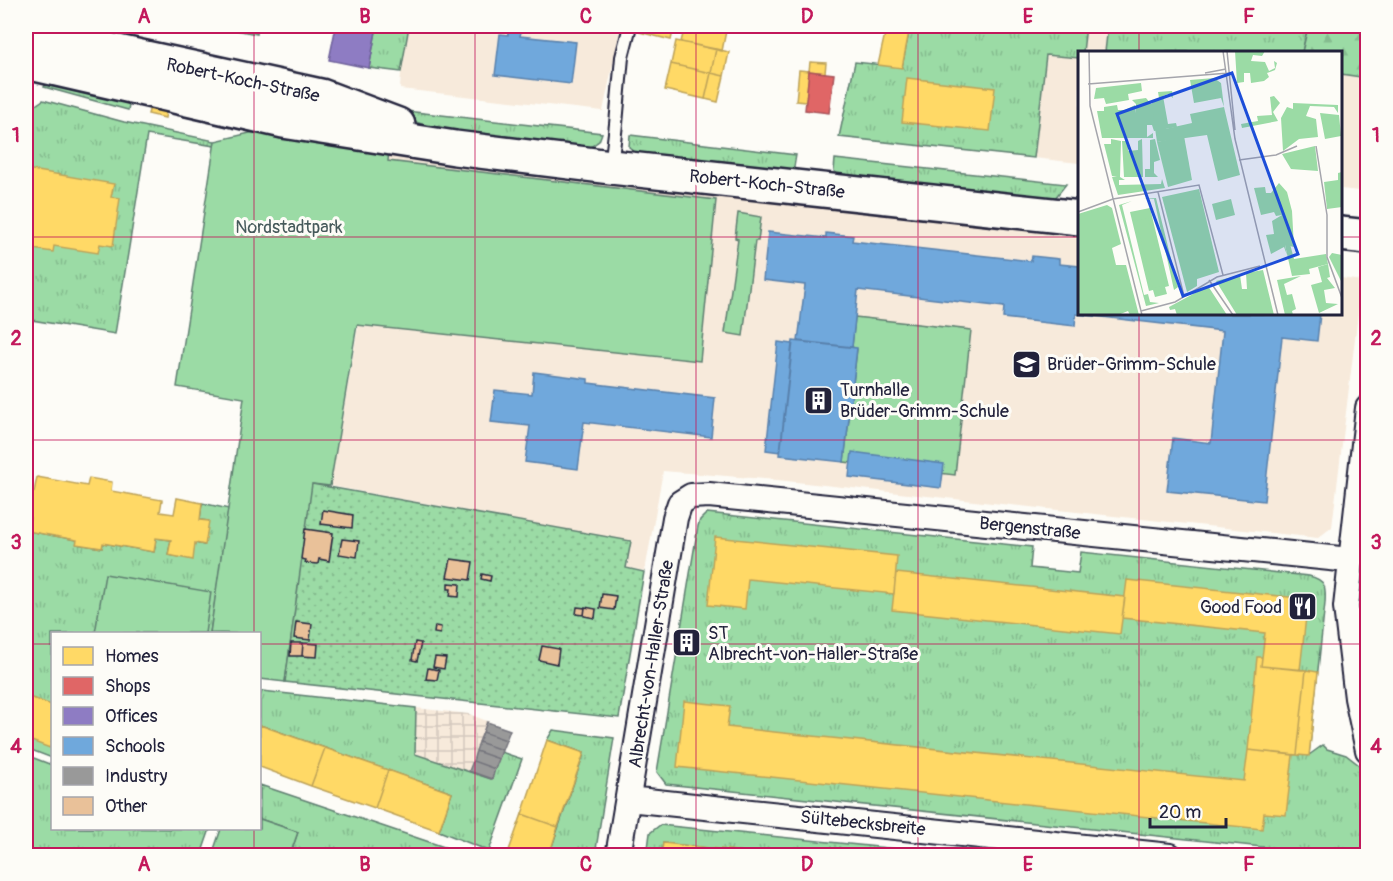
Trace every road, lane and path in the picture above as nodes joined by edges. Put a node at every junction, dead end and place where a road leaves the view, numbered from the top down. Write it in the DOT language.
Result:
graph roads {
  1 [pos="630,26"];
  2 [pos="26,32"];
  3 [pos="26,62"];
  4 [pos="455,148"];
  5 [pos="611,167"];
  6 [pos="1078,218"];
  7 [pos="1342,234"];
  8 [pos="1368,237"];
  9 [pos="1368,408"];
  10 [pos="709,495"];
  11 [pos="1350,560"];
  12 [pos="1360,665"];
  13 [pos="1368,750"];
  14 [pos="628,799"];
  15 [pos="618,855"];
  16 [pos="1170,855"];
  1 -- 5 [label="lane"];
  2 -- 4 [label="street, Robert-Koch-Straße"];
  3 -- 4 [label="street, Robert-Koch-Straße"];
  4 -- 5 [label="street, Robert-Koch-Straße"];
  5 -- 6 [label="street, Robert-Koch-Straße"];
  7 -- 8 [label="street"];
  9 -- 11 [label="street"];
  10 -- 11 [label="street, Bergenstraße"];
  10 -- 14 [label="street, Albrecht-von-Haller-Straße"];
  11 -- 12 [label="street"];
  12 -- 13 [label="street"];
  14 -- 15 [label="street, Albrecht-von-Haller-Straße"];
  14 -- 16 [label="street, Sültebecksbreite"];
}
